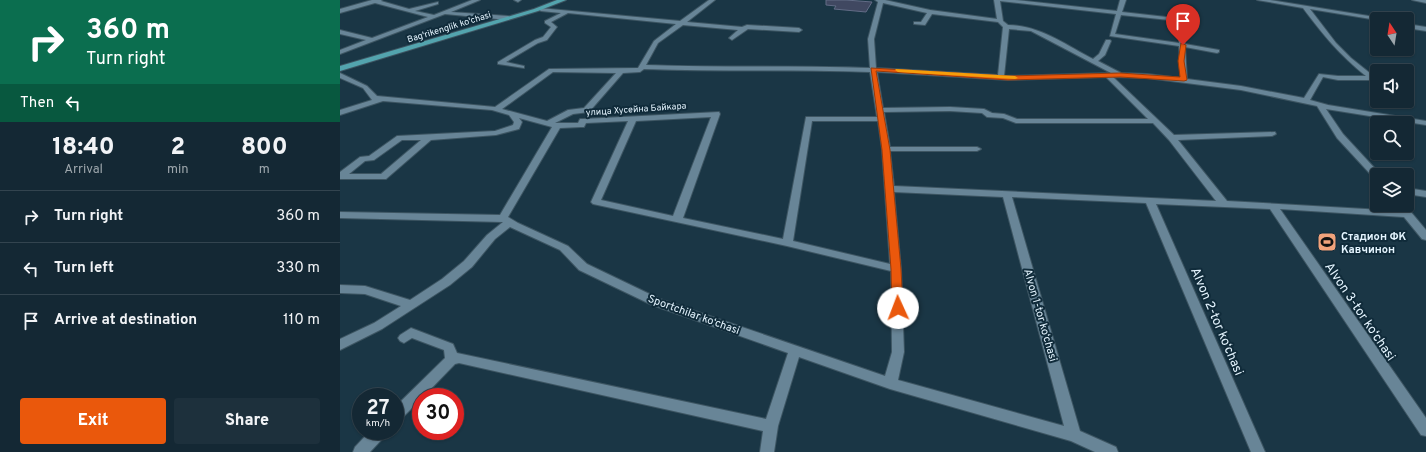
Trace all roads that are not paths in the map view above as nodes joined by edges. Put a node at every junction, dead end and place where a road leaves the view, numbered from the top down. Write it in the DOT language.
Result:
graph roads {
  1 [pos="476,0"];
  2 [pos="563,0"];
  3 [pos="712,0"];
  4 [pos="879,0"];
  5 [pos="997,0"];
  6 [pos="1001,0"];
  7 [pos="1123,0"];
  8 [pos="1260,0"];
  9 [pos="1415,0"];
  10 [pos="377,1"];
  11 [pos="1426,1"];
  12 [pos="1287,2"];
  13 [pos="436,3"];
  14 [pos="1305,7"];
  15 [pos="406,9"];
  16 [pos="541,9"];
  17 [pos="340,11"];
  18 [pos="566,12"];
  19 [pos="930,12"];
  20 [pos="441,13"];
  21 [pos="1119,13"];
  22 [pos="433,16"];
  23 [pos="508,18"];
  24 [pos="1370,18"];
  25 [pos="1000,21"];
  26 [pos="681,23"];
  27 [pos="916,23"];
  28 [pos="1006,27"];
  29 [pos="1414,27"];
  30 [pos="742,29"];
  31 [pos="1426,29"];
  32 [pos="799,30"];
  33 [pos="340,32"];
  34 [pos="732,38"];
  35 [pos="373,40"];
  36 [pos="1108,41"];
  37 [pos="1183,45"];
  38 [pos="1217,51"];
  39 [pos="340,52"];
  40 [pos="1094,61"];
  41 [pos="522,67"];
  42 [pos="642,67"];
  43 [pos="340,68"];
  44 [pos="873,69"];
  45 [pos="622,71"];
  46 [pos="340,75"];
  47 [pos="1107,75"];
  48 [pos="1120,75"];
  49 [pos="1001,77"];
  50 [pos="1184,80"];
  51 [pos="381,99"];
  52 [pos="1306,101"];
  53 [pos="1320,106"];
  54 [pos="497,109"];
  55 [pos="340,113"];
  56 [pos="512,114"];
  57 [pos="880,114"];
  58 [pos="633,118"];
  59 [pos="1155,121"];
  60 [pos="1426,123"];
  61 [pos="548,124"];
  62 [pos="557,126"];
  63 [pos="1272,134"];
  64 [pos="429,138"];
  65 [pos="1172,138"];
  66 [pos="977,149"];
  67 [pos="886,150"];
  68 [pos="1370,168"];
  69 [pos="341,176"];
  70 [pos="889,189"];
  71 [pos="1414,192"];
  72 [pos="1426,194"];
  73 [pos="1007,195"];
  74 [pos="1150,201"];
  75 [pos="1224,204"];
  76 [pos="1273,206"];
  77 [pos="1406,214"];
  78 [pos="340,215"];
  79 [pos="506,220"];
  80 [pos="677,220"];
  81 [pos="1426,237"];
  82 [pos="787,243"];
  83 [pos="896,269"];
  84 [pos="340,289"];
  85 [pos="412,305"];
  86 [pos="404,338"];
  87 [pos="340,344"];
  88 [pos="795,349"];
  89 [pos="451,360"];
  90 [pos="890,383"];
  91 [pos="404,407"];
  92 [pos="771,426"];
  93 [pos="1426,430"];
  94 [pos="1074,436"];
  95 [pos="371,440"];
  96 [pos="360,452"];
  97 [pos="767,452"];
  98 [pos="1111,452"];
  99 [pos="1258,452"];
  1 -- 20 [label="street"];
  2 -- 16 [label="main road, Bag'rikenglik ko'chasi"];
  3 -- 26 [label="street"];
  4 -- 19 [label="street"];
  4 -- 44 [label="street"];
  5 -- 25 [label="street"];
  6 -- 21 [label="street"];
  7 -- 21 [label="street"];
  8 -- 12 [label="street"];
  9 -- 11 [label="street"];
  10 -- 15 [label="street"];
  10 -- 17 [label="street"];
  12 -- 14 [label="street"];
  13 -- 22 [label="street"];
  14 -- 24 [label="street"];
  14 -- 52 [label="street"];
  16 -- 18 [label="street"];
  16 -- 23 [label="main road, Bag'rikenglik ko'chasi"];
  18 -- 26 [label="street"];
  18 -- 41 [label="street"];
  19 -- 25 [label="street"];
  19 -- 27 [label="street"];
  20 -- 22 [label="street"];
  20 -- 23 [label="street"];
  21 -- 37 [label="street"];
  21 -- 37 [label="street"];
  22 -- 35 [label="street"];
  23 -- 43 [label="main road, Bag'rikenglik ko'chasi"];
  25 -- 28 [label="street"];
  26 -- 30 [label="street"];
  26 -- 42 [label="street"];
  28 -- 40 [label="street"];
  28 -- 49 [label="street"];
  29 -- 31 [label="street"];
  30 -- 32 [label="street"];
  30 -- 34 [label="street"];
  33 -- 35 [label="street"];
  35 -- 39 [label="street"];
  36 -- 40 [label="street"];
  37 -- 38 [label="street"];
  37 -- 50 [label="street"];
  40 -- 48 [label="street"];
  42 -- 44 [label="street"];
  42 -- 45 [label="street"];
  44 -- 49 [label="street"];
  44 -- 57 [label="street"];
  45 -- 54 [label="street"];
  45 -- 61 [label="street"];
  46 -- 51 [label="street"];
  47 -- 48 [label="street"];
  47 -- 49 [label="street"];
  47 -- 59 [label="street"];
  48 -- 50 [label="street"];
  50 -- 52 [label="street"];
  51 -- 54 [label="street, улица Хусейна Байкара"];
  51 -- 55 [label="street"];
  52 -- 53 [label="street"];
  53 -- 60 [label="street"];
  53 -- 68 [label="street"];
  54 -- 56 [label="street, улица Хусейна Байкара"];
  56 -- 61 [label="street, улица Хусейна Байкара"];
  56 -- 64 [label="street"];
  57 -- 59 [label="street"];
  57 -- 67 [label="street"];
  57 -- 82 [label="street"];
  58 -- 62 [label="street, улица Хусейна Байкара"];
  58 -- 80 [label="street"];
  58 -- 80 [label="street, улица Хусейна Байкара"];
  59 -- 65 [label="street"];
  61 -- 62 [label="street, улица Хусейна Байкара"];
  62 -- 79 [label="street"];
  63 -- 65 [label="street"];
  64 -- 69 [label="street"];
  64 -- 69 [label="street"];
  65 -- 75 [label="street"];
  66 -- 67 [label="street"];
  67 -- 70 [label="street"];
  70 -- 73 [label="street"];
  70 -- 83 [label="street"];
  71 -- 72 [label="street"];
  73 -- 74 [label="street"];
  73 -- 94 [label="street, Alvon 1-tor ko‘chasi"];
  74 -- 75 [label="street"];
  74 -- 99 [label="street, Alvon 2-tor ko‘chasi"];
  75 -- 76 [label="street"];
  76 -- 77 [label="street"];
  76 -- 93 [label="street, Alvon 3-tor ko‘chasi"];
  77 -- 81 [label="street"];
  78 -- 79 [label="street, Sportchilar ko‘chasi"];
  79 -- 85 [label="street"];
  79 -- 88 [label="street, Sportchilar ko‘chasi"];
  80 -- 82 [label="street"];
  82 -- 83 [label="street"];
  83 -- 90 [label="street"];
  84 -- 85 [label="street"];
  85 -- 87 [label="street"];
  86 -- 89 [label="street"];
  88 -- 90 [label="street, Sportchilar ko‘chasi"];
  88 -- 92 [label="street"];
  89 -- 91 [label="street"];
  89 -- 92 [label="street"];
  90 -- 94 [label="street, Sportchilar ko‘chasi"];
  92 -- 97 [label="street"];
  94 -- 98 [label="street, Sportchilar ko‘chasi"];
  95 -- 96 [label="street"];
}
